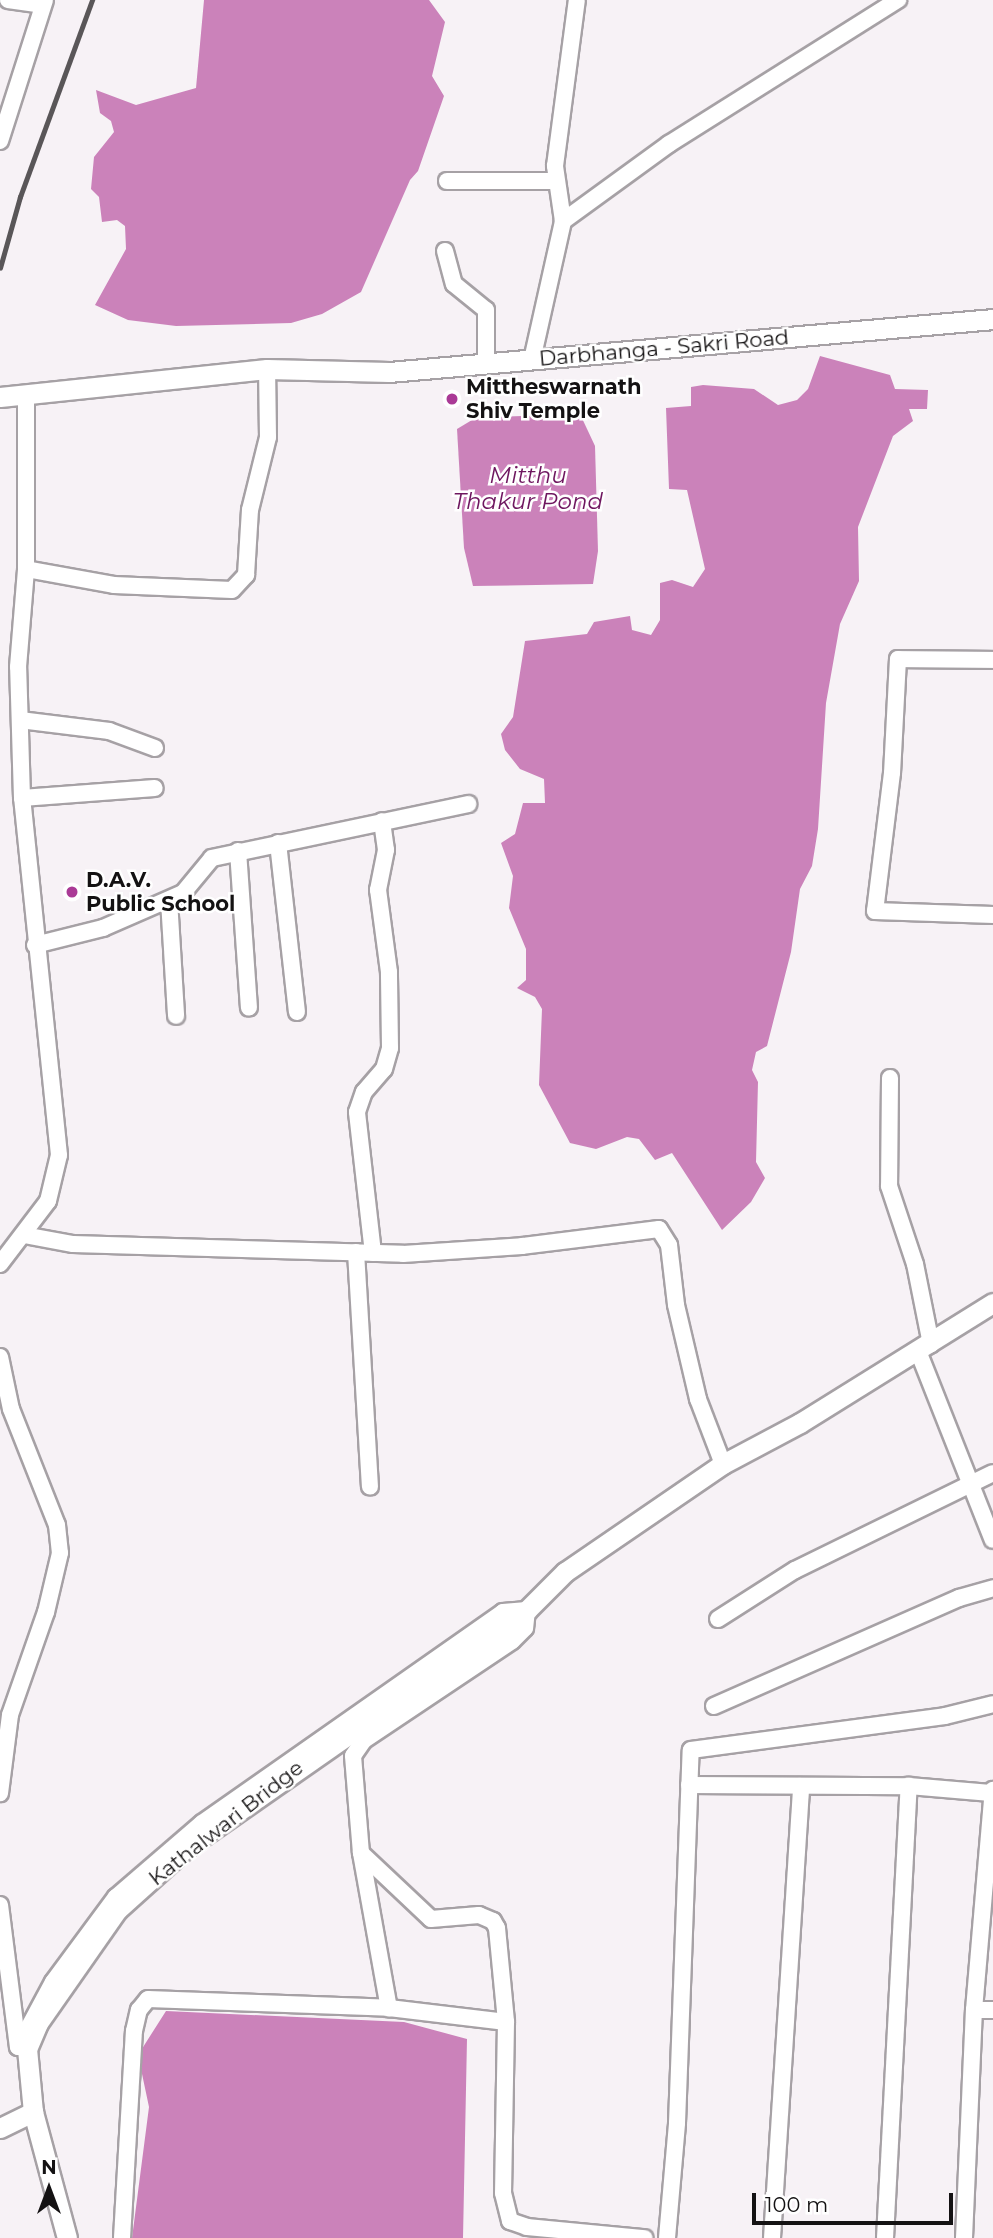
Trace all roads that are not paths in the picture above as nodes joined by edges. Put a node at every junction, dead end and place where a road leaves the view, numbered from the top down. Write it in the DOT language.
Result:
graph roads {
  1 [pos="8,0"];
  2 [pos="577,0"];
  3 [pos="898,0"];
  4 [pos="43,3"];
  5 [pos="0,141"];
  6 [pos="447,181"];
  7 [pos="555,181"];
  8 [pos="564,221"];
  9 [pos="445,251"];
  10 [pos="993,319"];
  11 [pos="532,360"];
  12 [pos="486,364"];
  13 [pos="267,369"];
  14 [pos="0,397"];
  15 [pos="26,397"];
  16 [pos="26,569"];
  17 [pos="993,660"];
  18 [pos="20,720"];
  19 [pos="155,748"];
  20 [pos="155,788"];
  21 [pos="22,798"];
  22 [pos="468,804"];
  23 [pos="382,821"];
  24 [pos="278,843"];
  25 [pos="238,851"];
  26 [pos="169,900"];
  27 [pos="993,915"];
  28 [pos="35,945"];
  29 [pos="249,1008"];
  30 [pos="297,1012"];
  31 [pos="176,1016"];
  32 [pos="890,1078"];
  33 [pos="24,1235"];
  34 [pos="356,1252"];
  35 [pos="373,1253"];
  36 [pos="0,1265"];
  37 [pos="993,1303"];
  38 [pos="925,1348"];
  39 [pos="0,1357"];
  40 [pos="723,1464"];
  41 [pos="993,1473"];
  42 [pos="968,1484"];
  43 [pos="370,1487"];
  44 [pos="993,1540"];
  45 [pos="993,1588"];
  46 [pos="527,1610"];
  47 [pos="718,1619"];
  48 [pos="993,1704"];
  49 [pos="714,1706"];
  50 [pos="690,1785"];
  51 [pos="801,1786"];
  52 [pos="909,1786"];
  53 [pos="992,1791"];
  54 [pos="0,1793"];
  55 [pos="361,1853"];
  56 [pos="0,1905"];
  57 [pos="389,2008"];
  58 [pos="974,2010"];
  59 [pos="993,2010"];
  60 [pos="506,2022"];
  61 [pos="33,2112"];
  62 [pos="0,2128"];
  63 [pos="582,2235"];
  64 [pos="67,2238"];
  65 [pos="122,2238"];
  66 [pos="644,2238"];
  67 [pos="667,2238"];
  68 [pos="772,2238"];
  69 [pos="884,2238"];
  70 [pos="964,2238"];
  1 -- 4 [label="street"];
  2 -- 7 [label="street"];
  3 -- 8 [label="street"];
  4 -- 5 [label="street"];
  6 -- 7 [label="street"];
  7 -- 8 [label="street"];
  8 -- 11 [label="street"];
  9 -- 12 [label="street"];
  10 -- 11 [label="main road, Darbhanga - Sakri Road"];
  11 -- 12 [label="main road, Darbhanga - Sakri Road"];
  12 -- 13 [label="main road, Darbhanga - Sakri Road"];
  13 -- 15 [label="main road, Darbhanga - Sakri Road"];
  13 -- 16 [label="street"];
  14 -- 15 [label="main road, Darbhanga - Sakri Road"];
  15 -- 16 [label="street"];
  16 -- 18 [label="street"];
  17 -- 27 [label="street"];
  18 -- 19 [label="street"];
  18 -- 21 [label="street"];
  20 -- 21 [label="street"];
  21 -- 28 [label="street"];
  22 -- 23 [label="street"];
  23 -- 24 [label="street"];
  23 -- 35 [label="street"];
  24 -- 25 [label="street"];
  24 -- 30 [label="street"];
  25 -- 26 [label="street"];
  25 -- 29 [label="street"];
  26 -- 28 [label="street"];
  26 -- 31 [label="street"];
  28 -- 33 [label="street"];
  32 -- 38 [label="street"];
  33 -- 34 [label="street"];
  33 -- 36 [label="street"];
  34 -- 35 [label="street"];
  34 -- 43 [label="street"];
  35 -- 40 [label="street"];
  37 -- 38 [label="main road, Kathalwari Bridge"];
  38 -- 40 [label="main road, Kathalwari Bridge"];
  38 -- 42 [label="street"];
  39 -- 54 [label="street"];
  40 -- 46 [label="main road, Kathalwari Bridge"];
  41 -- 42 [label="street"];
  42 -- 44 [label="street"];
  42 -- 47 [label="street"];
  45 -- 49 [label="street"];
  46 -- 55 [label="street"];
  46 -- 56 [label="street"];
  46 -- 61 [label="main road, Kathalwari Bridge"];
  48 -- 50 [label="street"];
  50 -- 51 [label="street"];
  50 -- 67 [label="street"];
  51 -- 52 [label="street"];
  51 -- 68 [label="street"];
  52 -- 53 [label="street"];
  52 -- 69 [label="street"];
  53 -- 58 [label="street"];
  55 -- 57 [label="street"];
  55 -- 60 [label="street"];
  57 -- 60 [label="street"];
  57 -- 65 [label="street"];
  58 -- 59 [label="street"];
  58 -- 70 [label="street"];
  60 -- 63 [label="street"];
  61 -- 62 [label="main road"];
  61 -- 64 [label="main road, Kathalwari Bridge"];
  63 -- 66 [label="street"];
}
